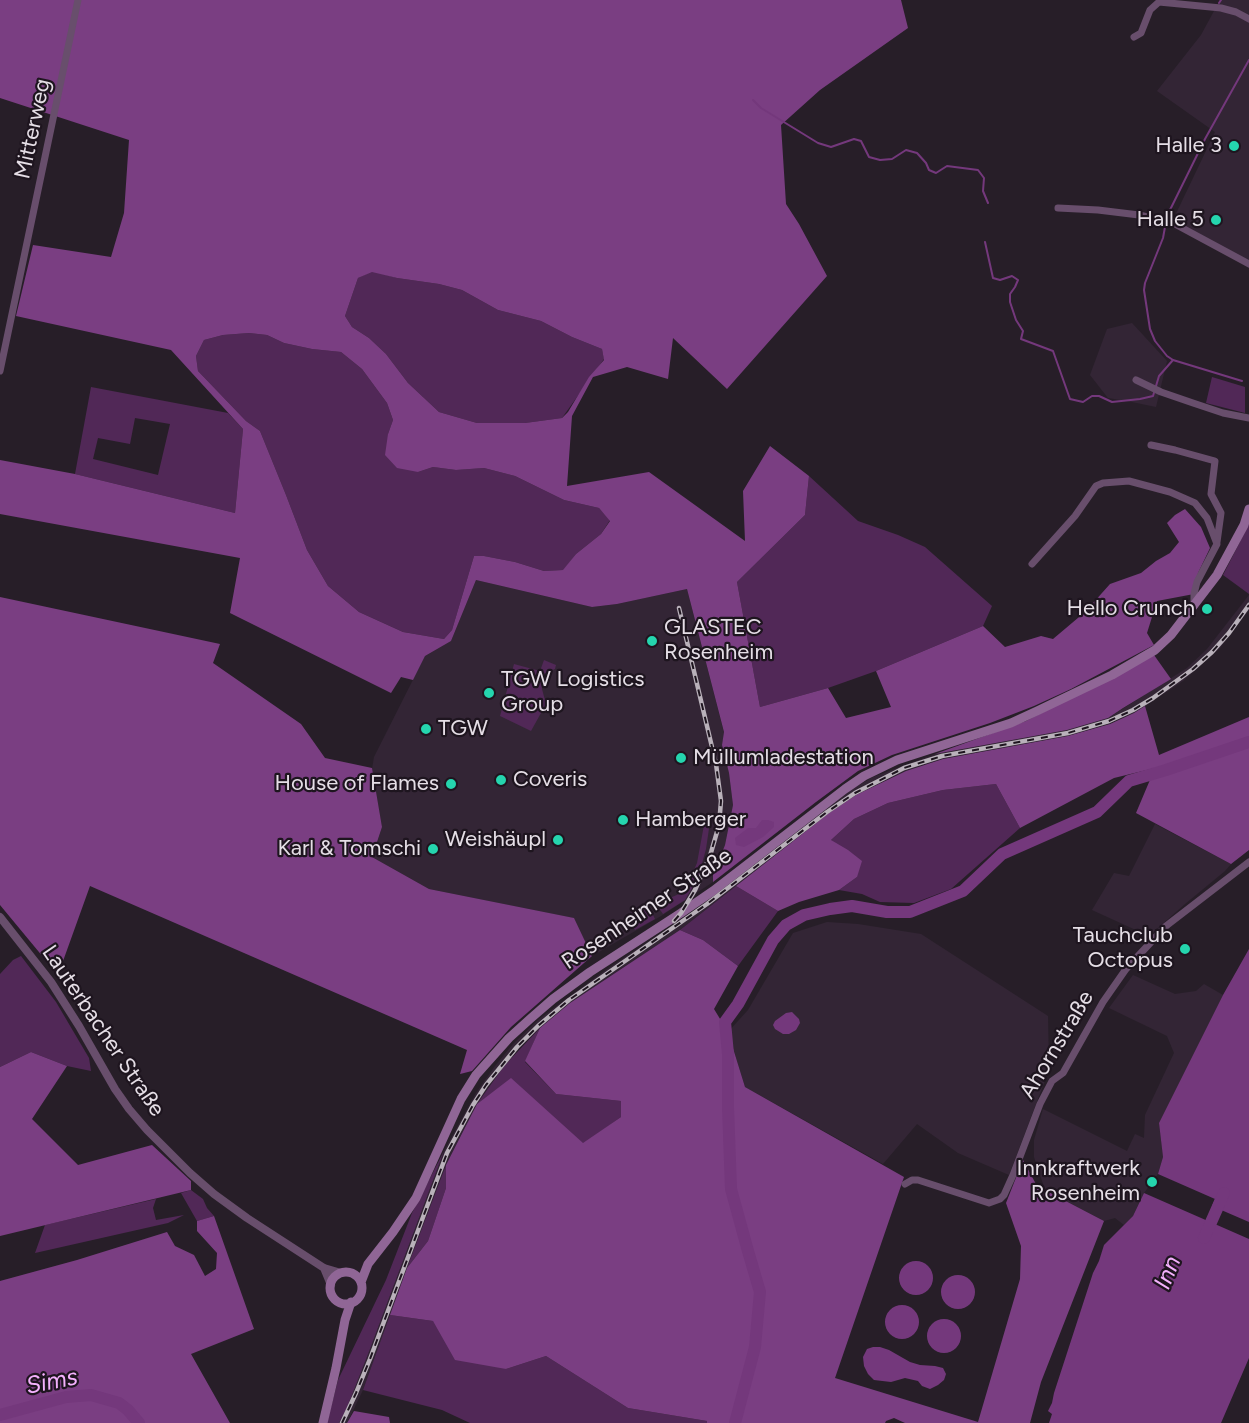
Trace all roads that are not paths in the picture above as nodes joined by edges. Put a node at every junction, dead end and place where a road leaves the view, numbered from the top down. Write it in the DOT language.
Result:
graph roads {
  1 [pos="78,0"];
  2 [pos="1249,19"];
  3 [pos="1134,37"];
  4 [pos="1058,207"];
  5 [pos="1249,264"];
  6 [pos="0,371"];
  7 [pos="1136,380"];
  8 [pos="1249,418"];
  9 [pos="1151,445"];
  10 [pos="1249,509"];
  11 [pos="1217,544"];
  12 [pos="1032,564"];
  13 [pos="1194,606"];
  14 [pos="1249,862"];
  15 [pos="0,916"];
  16 [pos="905,1184"];
  17 [pos="368,1264"];
  18 [pos="324,1268"];
  19 [pos="341,1273"];
  20 [pos="352,1273"];
  21 [pos="361,1282"];
  22 [pos="331,1285"];
  23 [pos="339,1302"];
  24 [pos="351,1302"];
  25 [pos="345,1320"];
  26 [pos="322,1423"];
  1 -- 6 [label="street, Mitterweg"];
  2 -- 3 [label="street"];
  4 -- 5 [label="street"];
  7 -- 8 [label="street"];
  9 -- 11 [label="street"];
  10 -- 13 [label="main road, Rosenheimer Straße"];
  11 -- 12 [label="street"];
  11 -- 13 [label="street"];
  13 -- 17 [label="main road, Rosenheimer Straße"];
  14 -- 16 [label="street, Ahornstraße"];
  15 -- 18 [label="street, Lauterbacher Straße"];
  17 -- 20 [label="main road, Rosenheimer Straße"];
  17 -- 21 [label="main road, Rosenheimer Straße"];
  18 -- 19 [label="street, Lauterbacher Straße"];
  18 -- 22 [label="street"];
  19 -- 20 [label="main road"];
  19 -- 22 [label="main road"];
  20 -- 21 [label="main road"];
  21 -- 24 [label="main road"];
  22 -- 23 [label="main road"];
  23 -- 24 [label="main road"];
  23 -- 25 [label="main road"];
  24 -- 25 [label="main road"];
  25 -- 26 [label="main road"];
}
